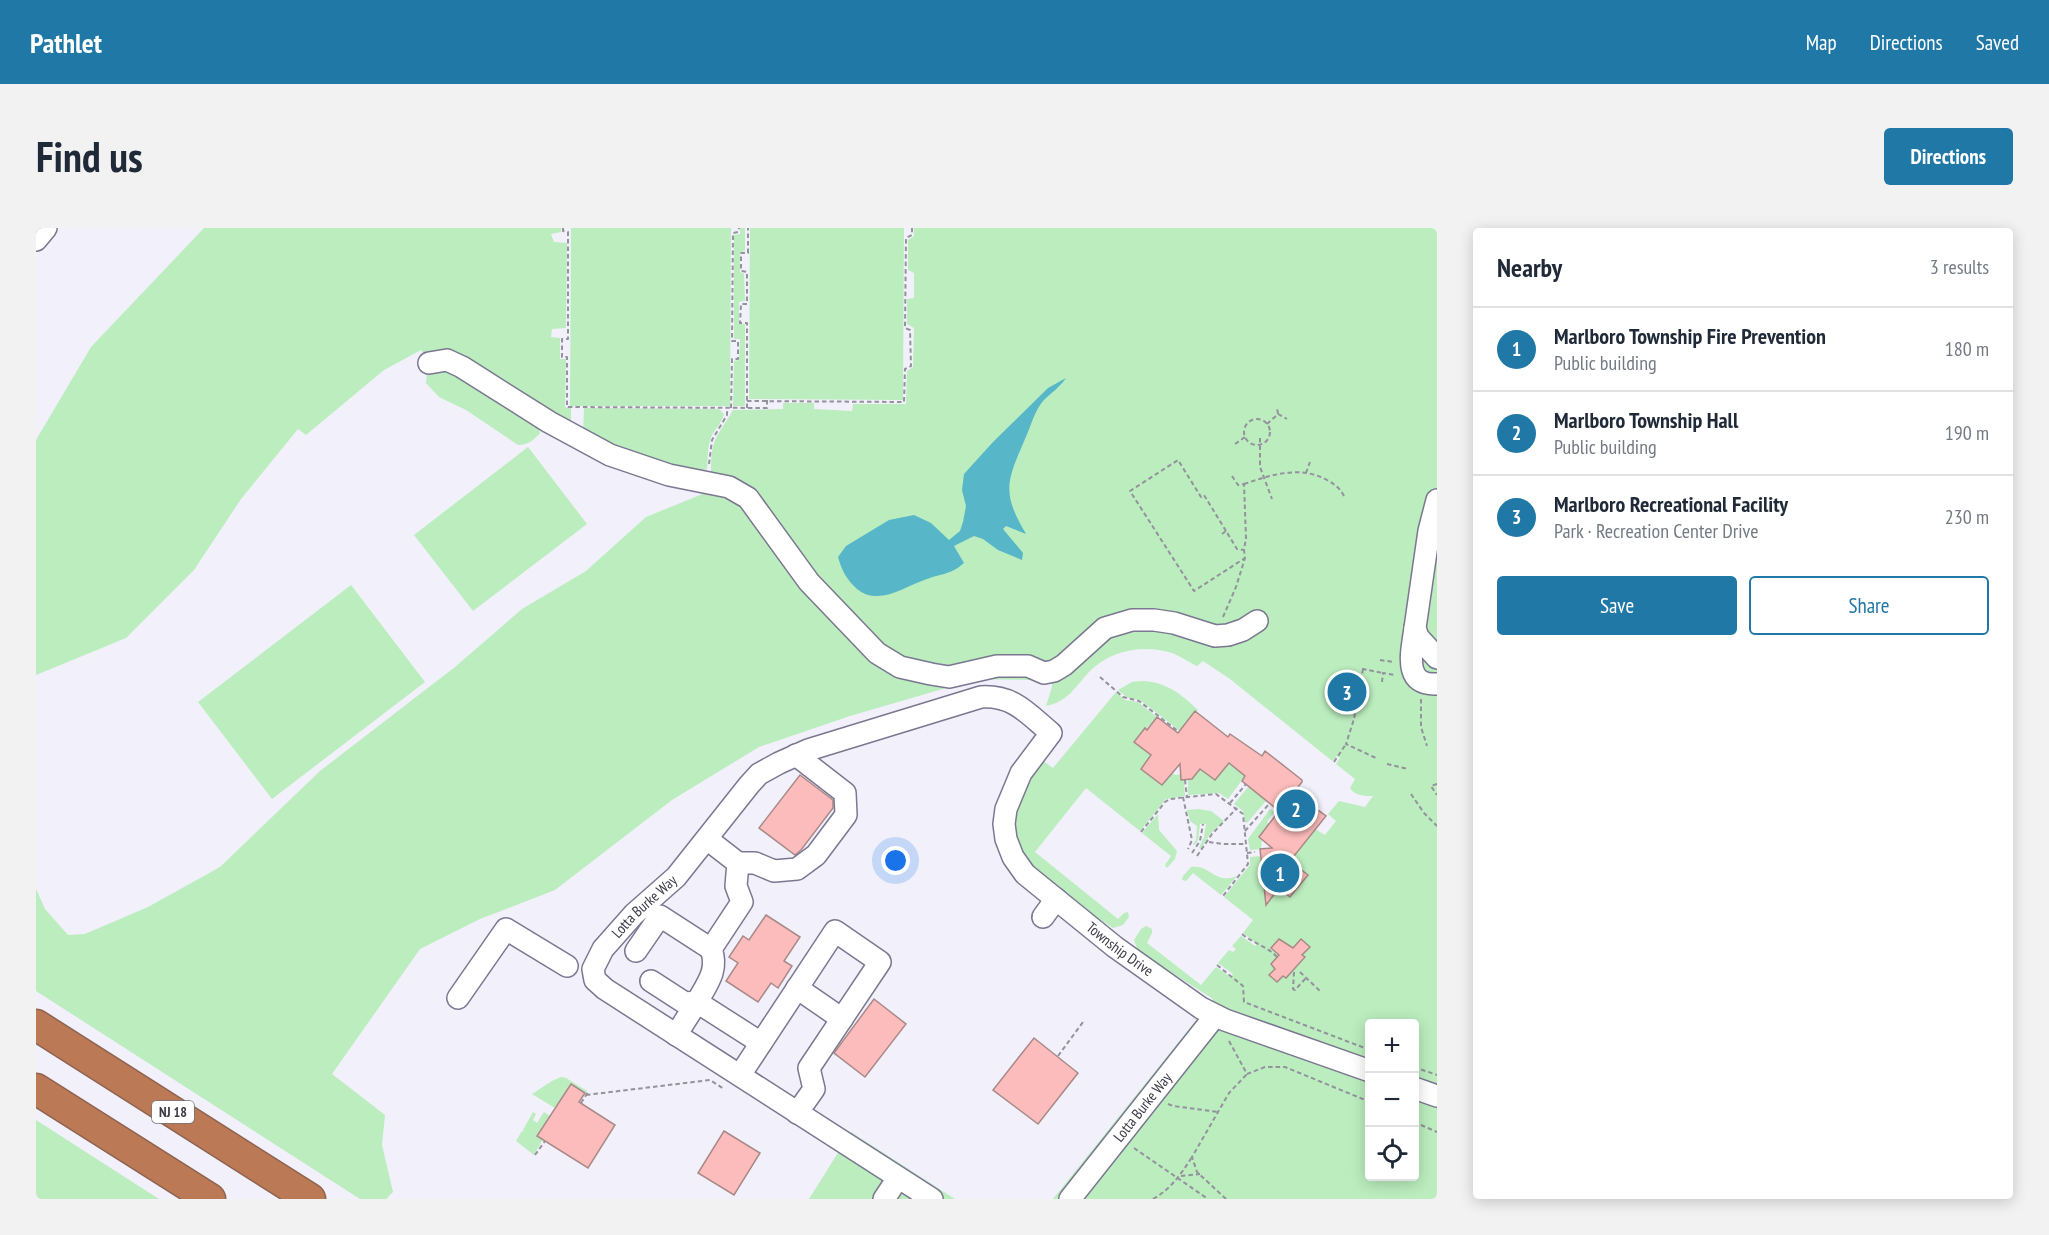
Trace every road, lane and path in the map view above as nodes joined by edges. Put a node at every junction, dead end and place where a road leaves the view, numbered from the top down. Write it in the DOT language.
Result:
graph roads {
  1 [pos="46,228"];
  2 [pos="563,228"];
  3 [pos="739,228"];
  4 [pos="748,228"];
  5 [pos="912,228"];
  6 [pos="36,240"];
  7 [pos="429,363"];
  8 [pos="767,400"];
  9 [pos="747,401"];
  10 [pos="729,408"];
  11 [pos="747,408"];
  12 [pos="1277,408"];
  13 [pos="1278,414"];
  14 [pos="1287,419"];
  15 [pos="1255,420"];
  16 [pos="1267,424"];
  17 [pos="1256,426"];
  18 [pos="1245,437"];
  19 [pos="1260,438"];
  20 [pos="1235,444"];
  21 [pos="1260,444"];
  22 [pos="1310,462"];
  23 [pos="1306,473"];
  24 [pos="1232,476"];
  25 [pos="1262,478"];
  26 [pos="709,482"];
  27 [pos="1244,484"];
  28 [pos="1344,496"];
  29 [pos="1272,499"];
  30 [pos="1437,500"];
  31 [pos="1226,531"];
  32 [pos="1427,531"];
  33 [pos="1222,534"];
  34 [pos="1244,550"];
  35 [pos="1245,558"];
  36 [pos="1240,569"];
  37 [pos="1245,573"];
  38 [pos="1257,621"];
  39 [pos="1414,628"];
  40 [pos="1215,636"];
  41 [pos="1437,658"];
  42 [pos="1380,660"];
  43 [pos="1394,662"];
  44 [pos="1383,674"];
  45 [pos="1395,675"];
  46 [pos="1100,677"];
  47 [pos="1382,682"];
  48 [pos="1437,684"];
  49 [pos="1421,699"];
  50 [pos="1179,732"];
  51 [pos="1052,733"];
  52 [pos="1346,744"];
  53 [pos="1427,746"];
  54 [pos="796,755"];
  55 [pos="1376,758"];
  56 [pos="1334,762"];
  57 [pos="1387,764"];
  58 [pos="1408,769"];
  59 [pos="1185,780"];
  60 [pos="1246,784"];
  61 [pos="1437,784"];
  62 [pos="1411,794"];
  63 [pos="1437,795"];
  64 [pos="1185,797"];
  65 [pos="1230,803"];
  66 [pos="1269,804"];
  67 [pos="1237,808"];
  68 [pos="1203,824"];
  69 [pos="1437,826"];
  70 [pos="1245,831"];
  71 [pos="1141,832"];
  72 [pos="707,839"];
  73 [pos="1209,842"];
  74 [pos="1246,844"];
  75 [pos="1188,849"];
  76 [pos="1255,852"];
  77 [pos="1192,853"];
  78 [pos="1247,853"];
  79 [pos="1197,856"];
  80 [pos="738,863"];
  81 [pos="1223,897"];
  82 [pos="1056,899"];
  83 [pos="1043,916"];
  84 [pos="1242,934"];
  85 [pos="615,935"];
  86 [pos="711,949"];
  87 [pos="636,951"];
  88 [pos="1277,957"];
  89 [pos="1217,965"];
  90 [pos="567,966"];
  91 [pos="1294,972"];
  92 [pos="1300,972"];
  93 [pos="1306,978"];
  94 [pos="651,981"];
  95 [pos="797,988"];
  96 [pos="1321,992"];
  97 [pos="458,998"];
  98 [pos="697,1002"];
  99 [pos="634,1008"];
  100 [pos="1215,1016"];
  101 [pos="842,1019"];
  102 [pos="1083,1022"];
  103 [pos="1236,1023"];
  104 [pos="36,1025"];
  105 [pos="676,1035"];
  106 [pos="761,1043"];
  107 [pos="1365,1048"];
  108 [pos="1058,1056"];
  109 [pos="1419,1068"];
  110 [pos="1365,1069"];
  111 [pos="1247,1074"];
  112 [pos="1437,1075"];
  113 [pos="732,1082"];
  114 [pos="36,1089"];
  115 [pos="1419,1090"];
  116 [pos="1154,1095"];
  117 [pos="1437,1096"];
  118 [pos="1365,1100"];
  119 [pos="581,1103"];
  120 [pos="1218,1112"];
  121 [pos="797,1113"];
  122 [pos="1419,1124"];
  123 [pos="1437,1132"];
  124 [pos="1120,1138"];
  125 [pos="545,1141"];
  126 [pos="535,1155"];
  127 [pos="1192,1157"];
  128 [pos="1200,1174"];
  129 [pos="1179,1177"];
  130 [pos="898,1178"];
  131 [pos="210,1199"];
  132 [pos="310,1199"];
  133 [pos="884,1199"];
  134 [pos="932,1199"];
  135 [pos="1070,1199"];
  136 [pos="1153,1199"];
  137 [pos="1208,1199"];
  138 [pos="1227,1199"];
  1 -- 6 [label="street"];
  2 -- 10 [label="path"];
  3 -- 10 [label="path"];
  4 -- 9 [label="path"];
  5 -- 8 [label="path"];
  7 -- 26 [label="street"];
  8 -- 9 [label="path"];
  8 -- 11 [label="path"];
  9 -- 11 [label="path"];
  10 -- 11 [label="path"];
  10 -- 26 [label="path"];
  12 -- 13 [label="path"];
  13 -- 14 [label="path"];
  13 -- 16 [label="path"];
  15 -- 16 [label="path"];
  15 -- 17 [label="path"];
  15 -- 18 [label="path"];
  16 -- 21 [label="path"];
  18 -- 20 [label="path"];
  18 -- 21 [label="path"];
  19 -- 21 [label="path"];
  21 -- 25 [label="path"];
  22 -- 23 [label="path"];
  23 -- 25 [label="path"];
  23 -- 28 [label="path"];
  24 -- 27 [label="path"];
  25 -- 27 [label="path"];
  25 -- 29 [label="path"];
  26 -- 40 [label="street"];
  27 -- 34 [label="path"];
  30 -- 32 [label="street"];
  31 -- 33 [label="path"];
  31 -- 34 [label="path"];
  31 -- 35 [label="path"];
  32 -- 39 [label="street"];
  34 -- 35 [label="path"];
  35 -- 36 [label="path"];
  36 -- 37 [label="path"];
  36 -- 40 [label="path"];
  38 -- 40 [label="street"];
  39 -- 41 [label="street"];
  39 -- 48 [label="street"];
  42 -- 43 [label="path"];
  44 -- 45 [label="path"];
  44 -- 47 [label="path"];
  44 -- 52 [label="path"];
  46 -- 50 [label="path"];
  49 -- 53 [label="path"];
  51 -- 54 [label="street, Lotta Burke Way"];
  51 -- 82 [label="street, Township Drive"];
  52 -- 55 [label="path"];
  52 -- 56 [label="path"];
  54 -- 72 [label="street, Lotta Burke Way"];
  54 -- 80 [label="street"];
  57 -- 58 [label="path"];
  59 -- 64 [label="path"];
  60 -- 65 [label="path"];
  61 -- 63 [label="path"];
  62 -- 69 [label="path"];
  64 -- 65 [label="path"];
  64 -- 71 [label="path"];
  64 -- 75 [label="path"];
  65 -- 67 [label="path"];
  66 -- 70 [label="path"];
  67 -- 70 [label="path"];
  67 -- 73 [label="path"];
  68 -- 77 [label="path"];
  70 -- 74 [label="path"];
  72 -- 80 [label="street"];
  72 -- 85 [label="street, Lotta Burke Way"];
  73 -- 74 [label="path"];
  73 -- 79 [label="path"];
  74 -- 78 [label="path"];
  76 -- 78 [label="path"];
  78 -- 81 [label="path"];
  80 -- 86 [label="street"];
  82 -- 83 [label="street"];
  82 -- 100 [label="street, Township Drive"];
  84 -- 88 [label="path"];
  85 -- 87 [label="street"];
  85 -- 99 [label="street, Lotta Burke Way"];
  86 -- 87 [label="street"];
  86 -- 98 [label="street"];
  87 -- 94 [label="street"];
  89 -- 107 [label="path"];
  90 -- 97 [label="street"];
  91 -- 93 [label="path"];
  92 -- 93 [label="path"];
  93 -- 96 [label="path"];
  94 -- 98 [label="street"];
  94 -- 99 [label="street"];
  95 -- 101 [label="street"];
  95 -- 101 [label="street"];
  95 -- 106 [label="street"];
  98 -- 105 [label="street"];
  98 -- 106 [label="street"];
  99 -- 105 [label="street, Lotta Burke Way"];
  100 -- 103 [label="street, Township Drive"];
  100 -- 116 [label="street, Lotta Burke Way"];
  101 -- 121 [label="street"];
  102 -- 108 [label="path"];
  103 -- 110 [label="street, Township Drive"];
  103 -- 111 [label="path"];
  104 -- 132 [label="highway, NJ 18"];
  105 -- 113 [label="street, Lotta Burke Way"];
  106 -- 113 [label="street"];
  109 -- 112 [label="path"];
  111 -- 118 [label="path"];
  111 -- 120 [label="path"];
  113 -- 119 [label="path"];
  113 -- 121 [label="street, Lotta Burke Way"];
  114 -- 131 [label="highway"];
  115 -- 117 [label="street"];
  116 -- 120 [label="path"];
  116 -- 124 [label="street, Lotta Burke Way"];
  120 -- 127 [label="path"];
  121 -- 130 [label="street, Lotta Burke Way"];
  122 -- 123 [label="path"];
  124 -- 129 [label="path"];
  124 -- 135 [label="street, Lotta Burke Way"];
  125 -- 126 [label="path"];
  127 -- 128 [label="path"];
  127 -- 129 [label="path"];
  128 -- 129 [label="path"];
  128 -- 138 [label="path"];
  129 -- 136 [label="path"];
  129 -- 137 [label="path"];
  130 -- 133 [label="street"];
  130 -- 134 [label="street, Lotta Burke Way"];
}
